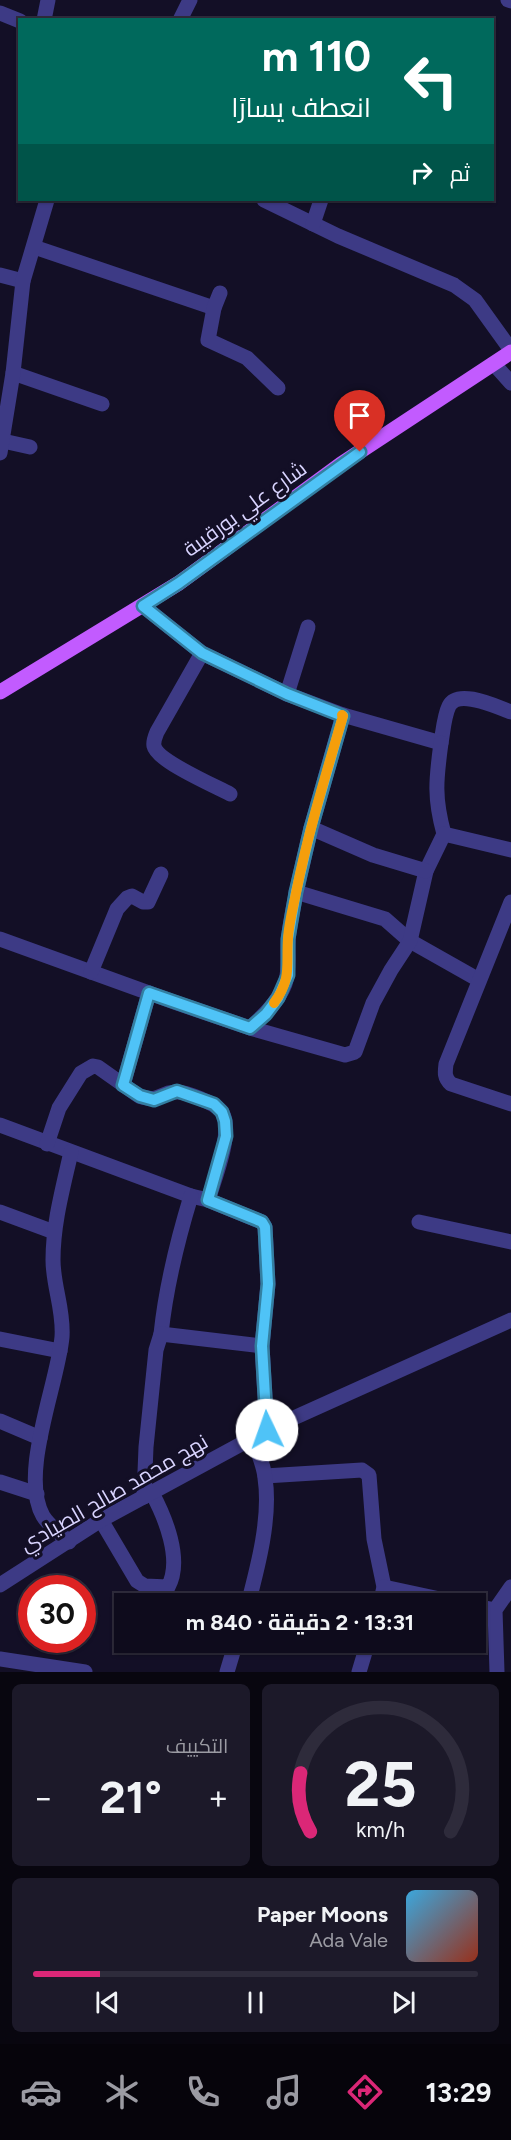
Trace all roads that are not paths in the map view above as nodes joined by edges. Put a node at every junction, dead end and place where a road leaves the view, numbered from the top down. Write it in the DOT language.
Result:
graph roads {
  1 [pos="48,0"];
  2 [pos="190,0"];
  3 [pos="0,13"];
  4 [pos="44,18"];
  5 [pos="181,18"];
  6 [pos="18,20"];
  7 [pos="47,201"];
  8 [pos="266,201"];
  9 [pos="321,201"];
  10 [pos="313,224"];
  11 [pos="34,247"];
  12 [pos="0,274"];
  13 [pos="23,281"];
  14 [pos="511,351"];
  15 [pos="494,364"];
  16 [pos="13,373"];
  17 [pos="511,383"];
  18 [pos="278,388"];
  19 [pos="102,404"];
  20 [pos="30,447"];
  21 [pos="1,450"];
  22 [pos="143,606"];
  23 [pos="308,627"];
  24 [pos="202,653"];
  25 [pos="0,692"];
  26 [pos="287,694"];
  27 [pos="511,712"];
  28 [pos="343,716"];
  29 [pos="441,743"];
  30 [pos="230,794"];
  31 [pos="311,828"];
  32 [pos="444,834"];
  33 [pos="511,850"];
  34 [pos="426,871"];
  35 [pos="161,874"];
  36 [pos="296,892"];
  37 [pos="511,902"];
  38 [pos="0,939"];
  39 [pos="410,941"];
  40 [pos="92,972"];
  41 [pos="479,980"];
  42 [pos="149,993"];
  43 [pos="250,1028"];
  44 [pos="123,1085"];
  45 [pos="511,1104"];
  46 [pos="0,1125"];
  47 [pos="47,1144"];
  48 [pos="71,1152"];
  49 [pos="191,1196"];
  50 [pos="208,1200"];
  51 [pos="0,1212"];
  52 [pos="419,1222"];
  53 [pos="54,1232"];
  54 [pos="511,1242"];
  55 [pos="510,1318"];
  56 [pos="161,1334"];
  57 [pos="0,1339"];
  58 [pos="262,1346"];
  59 [pos="60,1350"];
  60 [pos="0,1421"];
  61 [pos="267,1430"];
  62 [pos="40,1438"];
  63 [pos="253,1438"];
  64 [pos="265,1476"];
  65 [pos="0,1482"];
  66 [pos="37,1494"];
  67 [pos="148,1495"];
  68 [pos="101,1520"];
  69 [pos="69,1542"];
  70 [pos="0,1585"];
  71 [pos="384,1587"];
  72 [pos="511,1589"];
  73 [pos="251,1593"];
  74 [pos="383,1593"];
  75 [pos="412,1593"];
  76 [pos="486,1608"];
  77 [pos="495,1610"];
  78 [pos="233,1653"];
  79 [pos="365,1653"];
  80 [pos="0,1659"];
  81 [pos="85,1672"];
  82 [pos="227,1672"];
  83 [pos="359,1672"];
  84 [pos="497,1672"];
  1 -- 4 [label="street"];
  2 -- 5 [label="street"];
  3 -- 6 [label="street"];
  7 -- 11 [label="street"];
  8 -- 10 [label="street"];
  9 -- 10 [label="street"];
  10 -- 14 [label="street"];
  11 -- 13 [label="street"];
  11 -- 18 [label="street"];
  12 -- 13 [label="street"];
  13 -- 16 [label="street"];
  14 -- 15 [label="main road, شارع علي بورقيبة"];
  15 -- 17 [label="street"];
  15 -- 22 [label="main road, شارع علي بورقيبة"];
  16 -- 19 [label="street"];
  16 -- 21 [label="street"];
  20 -- 21 [label="street"];
  22 -- 24 [label="street"];
  22 -- 25 [label="main road, شارع علي بورقيبة"];
  23 -- 26 [label="street"];
  24 -- 26 [label="street"];
  24 -- 30 [label="street"];
  26 -- 28 [label="street"];
  27 -- 29 [label="street"];
  28 -- 29 [label="street"];
  28 -- 31 [label="street"];
  29 -- 32 [label="street"];
  31 -- 34 [label="street"];
  31 -- 36 [label="street"];
  32 -- 33 [label="street"];
  32 -- 34 [label="street"];
  34 -- 39 [label="street"];
  35 -- 40 [label="street"];
  36 -- 39 [label="street"];
  36 -- 43 [label="street"];
  37 -- 41 [label="street"];
  38 -- 40 [label="street"];
  39 -- 41 [label="street"];
  39 -- 43 [label="street"];
  40 -- 42 [label="street"];
  41 -- 45 [label="street"];
  42 -- 43 [label="street"];
  42 -- 44 [label="street"];
  44 -- 47 [label="street"];
  44 -- 50 [label="street"];
  46 -- 47 [label="street"];
  47 -- 48 [label="street"];
  48 -- 49 [label="street"];
  48 -- 53 [label="street"];
  49 -- 50 [label="street"];
  49 -- 56 [label="street"];
  50 -- 58 [label="street"];
  51 -- 53 [label="street"];
  52 -- 54 [label="street"];
  53 -- 59 [label="street"];
  55 -- 61 [label="street, نهج محمد صالح الصيادي"];
  56 -- 58 [label="street"];
  56 -- 67 [label="street"];
  57 -- 59 [label="street"];
  58 -- 61 [label="street"];
  59 -- 62 [label="street"];
  60 -- 62 [label="street"];
  61 -- 63 [label="street, نهج محمد صالح الصيادي"];
  62 -- 66 [label="street"];
  63 -- 64 [label="street"];
  63 -- 67 [label="street, نهج محمد صالح الصيادي"];
  64 -- 71 [label="street"];
  64 -- 73 [label="street"];
  65 -- 66 [label="street"];
  66 -- 69 [label="street"];
  67 -- 68 [label="street, نهج محمد صالح الصيادي"];
  67 -- 68 [label="street"];
  68 -- 69 [label="street, نهج محمد صالح الصيادي"];
  69 -- 70 [label="street, نهج محمد صالح الصيادي"];
  71 -- 74 [label="street"];
  71 -- 75 [label="street"];
  72 -- 77 [label="street"];
  76 -- 77 [label="street"];
  77 -- 84 [label="street"];
  78 -- 82 [label="street"];
  79 -- 83 [label="street"];
  80 -- 81 [label="street"];
}
